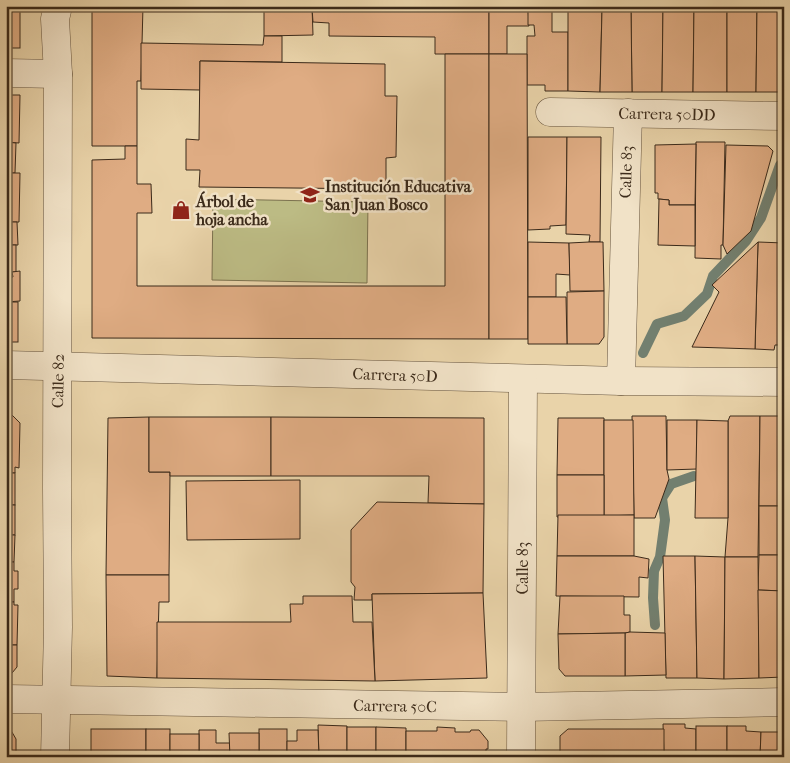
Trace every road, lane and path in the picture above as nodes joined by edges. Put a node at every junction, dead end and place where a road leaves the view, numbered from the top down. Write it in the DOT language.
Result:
graph roads {
  1 [pos="58,6"];
  2 [pos="6,73"];
  3 [pos="58,74"];
  4 [pos="550,112"];
  5 [pos="628,113"];
  6 [pos="784,116"];
  7 [pos="6,365"];
  8 [pos="58,366"];
  9 [pos="523,379"];
  10 [pos="620,382"];
  11 [pos="784,382"];
  12 [pos="6,699"];
  13 [pos="56,701"];
  14 [pos="784,702"];
  15 [pos="521,707"];
  16 [pos="56,757"];
  17 [pos="521,757"];
  1 -- 3 [label="street, Calle 82"];
  2 -- 3 [label="street"];
  3 -- 8 [label="street, Calle 82"];
  4 -- 5 [label="street, Carrera 50DD"];
  5 -- 6 [label="street, Carrera 50DD"];
  5 -- 10 [label="street, Calle 83"];
  7 -- 8 [label="street, Carrera 50D"];
  8 -- 9 [label="street, Carrera 50D"];
  8 -- 13 [label="street, Calle 82"];
  9 -- 10 [label="street, Carrera 50D"];
  9 -- 15 [label="street, Calle 83"];
  10 -- 11 [label="street, Carrera 50D"];
  12 -- 13 [label="street, Carrera 50C"];
  13 -- 15 [label="street, Carrera 50C"];
  13 -- 16 [label="street, Calle 82"];
  14 -- 15 [label="street, Carrera 50C"];
  15 -- 17 [label="street, Calle 83"];
}
